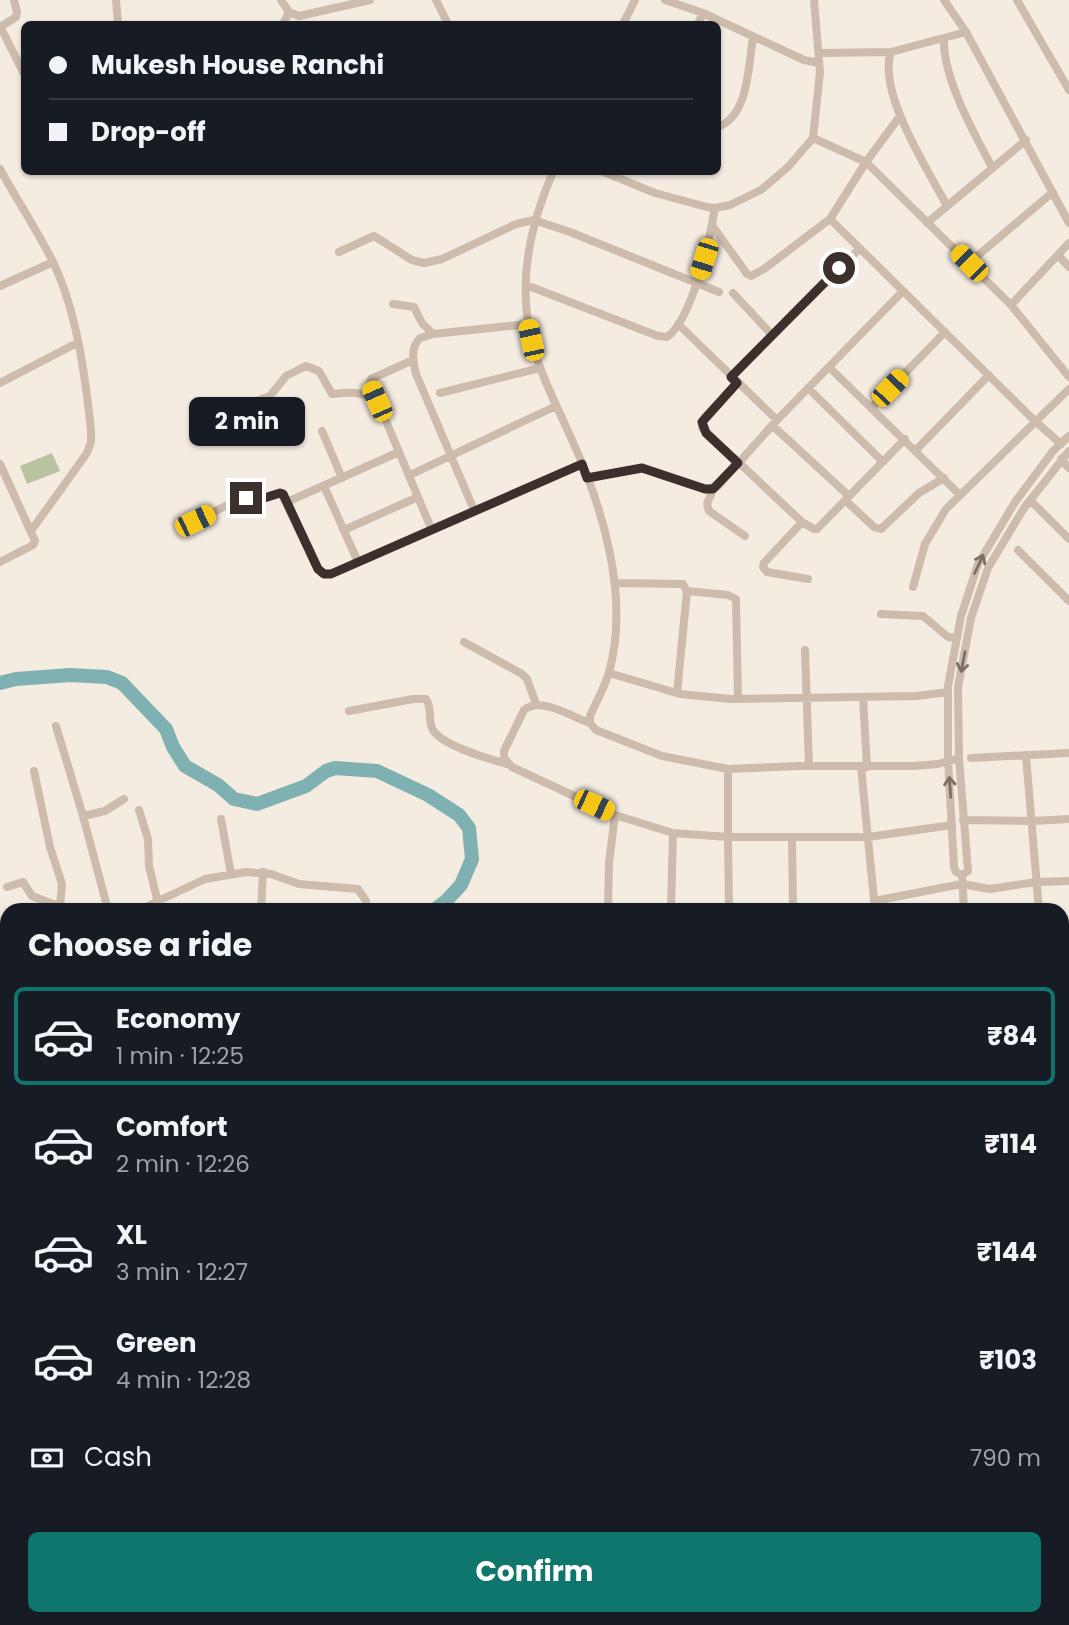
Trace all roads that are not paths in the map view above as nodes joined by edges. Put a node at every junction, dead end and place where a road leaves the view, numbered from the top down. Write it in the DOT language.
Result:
graph roads {
  1 [pos="14,0"];
  2 [pos="116,0"];
  3 [pos="281,0"];
  4 [pos="370,0"];
  5 [pos="437,0"];
  6 [pos="635,0"];
  7 [pos="665,0"];
  8 [pos="814,0"];
  9 [pos="944,0"];
  10 [pos="1017,0"];
  11 [pos="289,12"];
  12 [pos="703,13"];
  13 [pos="118,21"];
  14 [pos="284,21"];
  15 [pos="447,21"];
  16 [pos="624,21"];
  17 [pos="699,21"];
  18 [pos="720,21"];
  19 [pos="721,22"];
  20 [pos="0,27"];
  21 [pos="966,32"];
  22 [pos="753,37"];
  23 [pos="944,38"];
  24 [pos="891,52"];
  25 [pos="820,53"];
  26 [pos="819,63"];
  27 [pos="21,68"];
  28 [pos="1069,89"];
  29 [pos="900,116"];
  30 [pos="721,125"];
  31 [pos="813,138"];
  32 [pos="1026,140"];
  33 [pos="866,162"];
  34 [pos="992,167"];
  35 [pos="0,169"];
  36 [pos="552,175"];
  37 [pos="623,175"];
  38 [pos="1053,192"];
  39 [pos="947,206"];
  40 [pos="715,208"];
  41 [pos="830,219"];
  42 [pos="534,220"];
  43 [pos="928,223"];
  44 [pos="1069,223"];
  45 [pos="712,225"];
  46 [pos="1069,243"];
  47 [pos="859,249"];
  48 [pos="339,252"];
  49 [pos="1058,255"];
  50 [pos="53,262"];
  51 [pos="969,263"];
  52 [pos="1069,267"];
  53 [pos="696,284"];
  54 [pos="526,285"];
  55 [pos="0,286"];
  56 [pos="903,291"];
  57 [pos="719,292"];
  58 [pos="733,293"];
  59 [pos="393,304"];
  60 [pos="1012,305"];
  61 [pos="528,324"];
  62 [pos="678,324"];
  63 [pos="945,332"];
  64 [pos="433,334"];
  65 [pos="772,335"];
  66 [pos="77,343"];
  67 [pos="412,360"];
  68 [pos="829,367"];
  69 [pos="540,368"];
  70 [pos="989,375"];
  71 [pos="1069,377"];
  72 [pos="734,380"];
  73 [pos="0,383"];
  74 [pos="808,388"];
  75 [pos="1069,389"];
  76 [pos="440,393"];
  77 [pos="377,401"];
  78 [pos="556,406"];
  79 [pos="872,407"];
  80 [pos="228,412"];
  81 [pos="1035,421"];
  82 [pos="775,423"];
  83 [pos="322,430"];
  84 [pos="1069,436"];
  85 [pos="905,439"];
  86 [pos="1061,444"];
  87 [pos="916,450"];
  88 [pos="399,452"];
  89 [pos="1069,452"];
  90 [pos="450,454"];
  91 [pos="1061,459"];
  92 [pos="883,462"];
  93 [pos="738,463"];
  94 [pos="0,464"];
  95 [pos="582,464"];
  96 [pos="1069,468"];
  97 [pos="410,475"];
  98 [pos="342,478"];
  99 [pos="587,478"];
  100 [pos="944,478"];
  101 [pos="4,483"];
  102 [pos="324,486"];
  103 [pos="713,489"];
  104 [pos="960,494"];
  105 [pos="418,497"];
  106 [pos="847,498"];
  107 [pos="1030,500"];
  108 [pos="287,502"];
  109 [pos="1015,502"];
  110 [pos="1024,508"];
  111 [pos="474,510"];
  112 [pos="195,521"];
  113 [pos="802,522"];
  114 [pos="431,528"];
  115 [pos="344,530"];
  116 [pos="31,531"];
  117 [pos="745,536"];
  118 [pos="1069,540"];
  119 [pos="1018,550"];
  120 [pos="0,562"];
  121 [pos="358,562"];
  122 [pos="808,579"];
  123 [pos="615,583"];
  124 [pos="913,587"];
  125 [pos="687,591"];
  126 [pos="1069,601"];
  127 [pos="881,614"];
  128 [pos="957,638"];
  129 [pos="464,642"];
  130 [pos="805,650"];
  131 [pos="609,673"];
  132 [pos="948,692"];
  133 [pos="677,693"];
  134 [pos="863,698"];
  135 [pos="738,699"];
  136 [pos="807,699"];
  137 [pos="536,704"];
  138 [pos="349,711"];
  139 [pos="590,723"];
  140 [pos="55,726"];
  141 [pos="1069,753"];
  142 [pos="1026,756"];
  143 [pos="959,758"];
  144 [pos="971,758"];
  145 [pos="948,760"];
  146 [pos="508,764"];
  147 [pos="809,765"];
  148 [pos="864,767"];
  149 [pos="728,769"];
  150 [pos="34,771"];
  151 [pos="124,799"];
  152 [pos="139,810"];
  153 [pos="615,815"];
  154 [pos="83,816"];
  155 [pos="221,819"];
  156 [pos="1069,819"];
  157 [pos="963,820"];
  158 [pos="1033,821"];
  159 [pos="952,825"];
  160 [pos="673,833"];
  161 [pos="728,837"];
  162 [pos="792,837"];
  163 [pos="867,837"];
  164 [pos="263,872"];
  165 [pos="230,874"];
  166 [pos="962,879"];
  167 [pos="1069,881"];
  168 [pos="1036,882"];
  169 [pos="7,887"];
  170 [pos="52,903"];
  171 [pos="60,903"];
  172 [pos="106,903"];
  173 [pos="158,903"];
  174 [pos="261,903"];
  175 [pos="366,903"];
  176 [pos="608,903"];
  177 [pos="671,903"];
  178 [pos="729,903"];
  179 [pos="793,903"];
  180 [pos="874,903"];
  181 [pos="884,903"];
  182 [pos="964,903"];
  183 [pos="1038,903"];
  1 -- 20 [label="street"];
  2 -- 13 [label="street"];
  3 -- 11 [label="street"];
  4 -- 11 [label="street"];
  5 -- 15 [label="street"];
  6 -- 16 [label="street"];
  7 -- 12 [label="street"];
  8 -- 25 [label="street"];
  9 -- 21 [label="street"];
  10 -- 28 [label="street"];
  11 -- 14 [label="street"];
  12 -- 17 [label="street"];
  12 -- 18 [label="street"];
  19 -- 22 [label="street"];
  20 -- 27 [label="street"];
  21 -- 23 [label="street"];
  21 -- 32 [label="street"];
  22 -- 26 [label="street"];
  22 -- 30 [label="street"];
  23 -- 24 [label="street"];
  23 -- 34 [label="street"];
  24 -- 25 [label="street"];
  24 -- 29 [label="street"];
  25 -- 26 [label="street"];
  26 -- 31 [label="street"];
  29 -- 33 [label="street"];
  29 -- 39 [label="street"];
  31 -- 33 [label="street"];
  31 -- 40 [label="street"];
  32 -- 34 [label="street"];
  32 -- 38 [label="street"];
  33 -- 41 [label="street"];
  33 -- 43 [label="street"];
  34 -- 39 [label="street"];
  35 -- 50 [label="street"];
  36 -- 42 [label="street"];
  37 -- 40 [label="street"];
  38 -- 44 [label="street"];
  38 -- 51 [label="street"];
  39 -- 43 [label="street"];
  40 -- 45 [label="street"];
  41 -- 45 [label="street"];
  41 -- 47 [label="street"];
  42 -- 48 [label="street"];
  42 -- 53 [label="street"];
  42 -- 54 [label="street"];
  43 -- 51 [label="street"];
  45 -- 53 [label="street"];
  46 -- 49 [label="street"];
  47 -- 56 [label="street"];
  47 -- 65 [label="street"];
  49 -- 52 [label="street"];
  49 -- 60 [label="street"];
  50 -- 55 [label="street"];
  50 -- 66 [label="street"];
  51 -- 60 [label="street"];
  53 -- 57 [label="street"];
  53 -- 62 [label="street"];
  54 -- 61 [label="street"];
  54 -- 62 [label="street"];
  56 -- 63 [label="street"];
  56 -- 68 [label="street"];
  58 -- 65 [label="street"];
  59 -- 64 [label="street"];
  60 -- 71 [label="street"];
  61 -- 64 [label="street"];
  61 -- 69 [label="street"];
  62 -- 72 [label="street"];
  63 -- 70 [label="street"];
  63 -- 79 [label="street"];
  64 -- 67 [label="street"];
  65 -- 72 [label="street"];
  66 -- 73 [label="street"];
  66 -- 116 [label="street"];
  67 -- 77 [label="street"];
  67 -- 90 [label="street"];
  68 -- 74 [label="street"];
  68 -- 79 [label="street"];
  69 -- 76 [label="street"];
  69 -- 78 [label="street"];
  70 -- 81 [label="street"];
  70 -- 87 [label="street"];
  72 -- 82 [label="street"];
  72 -- 93 [label="street"];
  74 -- 82 [label="street"];
  74 -- 92 [label="street"];
  75 -- 81 [label="street"];
  77 -- 80 [label="street"];
  77 -- 88 [label="street"];
  78 -- 90 [label="street"];
  78 -- 95 [label="street"];
  79 -- 85 [label="street"];
  81 -- 86 [label="street"];
  81 -- 104 [label="street"];
  82 -- 93 [label="street"];
  82 -- 106 [label="street"];
  83 -- 98 [label="street"];
  84 -- 86 [label="street"];
  85 -- 87 [label="street"];
  85 -- 92 [label="street"];
  86 -- 109 [label="street"];
  87 -- 100 [label="street"];
  88 -- 97 [label="street"];
  88 -- 98 [label="street"];
  89 -- 91 [label="street"];
  90 -- 97 [label="street"];
  90 -- 111 [label="street"];
  91 -- 96 [label="street"];
  91 -- 107 [label="street"];
  92 -- 106 [label="street"];
  93 -- 103 [label="street"];
  93 -- 113 [label="street"];
  94 -- 101 [label="street"];
  95 -- 99 [label="street"];
  95 -- 111 [label="street"];
  97 -- 105 [label="street"];
  98 -- 102 [label="street"];
  99 -- 103 [label="street"];
  99 -- 123 [label="street"];
  100 -- 104 [label="street"];
  100 -- 106 [label="street"];
  101 -- 116 [label="street"];
  102 -- 108 [label="street"];
  102 -- 115 [label="street"];
  103 -- 117 [label="street"];
  104 -- 124 [label="street"];
  105 -- 114 [label="street"];
  105 -- 115 [label="street"];
  106 -- 113 [label="street"];
  107 -- 110 [label="street"];
  107 -- 118 [label="street"];
  108 -- 112 [label="street"];
  108 -- 121 [label="street"];
  109 -- 110 [label="street"];
  128 -- 109 [label="street, one-way"];
  110 -- 143 [label="street, one-way"];
  111 -- 114 [label="street"];
  113 -- 122 [label="street"];
  114 -- 121 [label="street"];
  115 -- 121 [label="street"];
  116 -- 120 [label="street"];
  119 -- 126 [label="street"];
  123 -- 125 [label="street"];
  123 -- 131 [label="street"];
  125 -- 133 [label="street"];
  125 -- 135 [label="street"];
  127 -- 128 [label="street"];
  128 -- 132 [label="street"];
  129 -- 137 [label="street"];
  130 -- 136 [label="street"];
  131 -- 133 [label="street"];
  131 -- 139 [label="street"];
  132 -- 134 [label="street"];
  132 -- 145 [label="street"];
  133 -- 135 [label="street"];
  134 -- 136 [label="street"];
  134 -- 148 [label="street"];
  135 -- 136 [label="street"];
  136 -- 147 [label="street"];
  137 -- 139 [label="street"];
  137 -- 146 [label="street"];
  138 -- 146 [label="street"];
  139 -- 149 [label="street"];
  140 -- 154 [label="street"];
  141 -- 142 [label="street"];
  142 -- 144 [label="street"];
  142 -- 158 [label="street"];
  143 -- 145 [label="street"];
  143 -- 157 [label="street"];
  145 -- 148 [label="street"];
  159 -- 145 [label="street, one-way"];
  146 -- 153 [label="street"];
  147 -- 148 [label="street"];
  147 -- 149 [label="street"];
  148 -- 163 [label="street"];
  149 -- 161 [label="street"];
  150 -- 171 [label="street"];
  151 -- 154 [label="street"];
  152 -- 173 [label="street"];
  153 -- 160 [label="street"];
  153 -- 176 [label="street"];
  154 -- 172 [label="street"];
  155 -- 165 [label="street"];
  156 -- 158 [label="street"];
  157 -- 158 [label="street"];
  157 -- 166 [label="street"];
  158 -- 168 [label="street"];
  159 -- 163 [label="street"];
  159 -- 166 [label="street"];
  160 -- 161 [label="street"];
  160 -- 177 [label="street"];
  161 -- 162 [label="street"];
  161 -- 178 [label="street"];
  162 -- 163 [label="street"];
  162 -- 179 [label="street"];
  163 -- 180 [label="street"];
  164 -- 165 [label="street"];
  164 -- 174 [label="street"];
  164 -- 175 [label="street"];
  165 -- 173 [label="street"];
  166 -- 168 [label="street"];
  166 -- 181 [label="street"];
  166 -- 182 [label="street"];
  167 -- 168 [label="street"];
  168 -- 183 [label="street"];
  169 -- 170 [label="street"];
}
